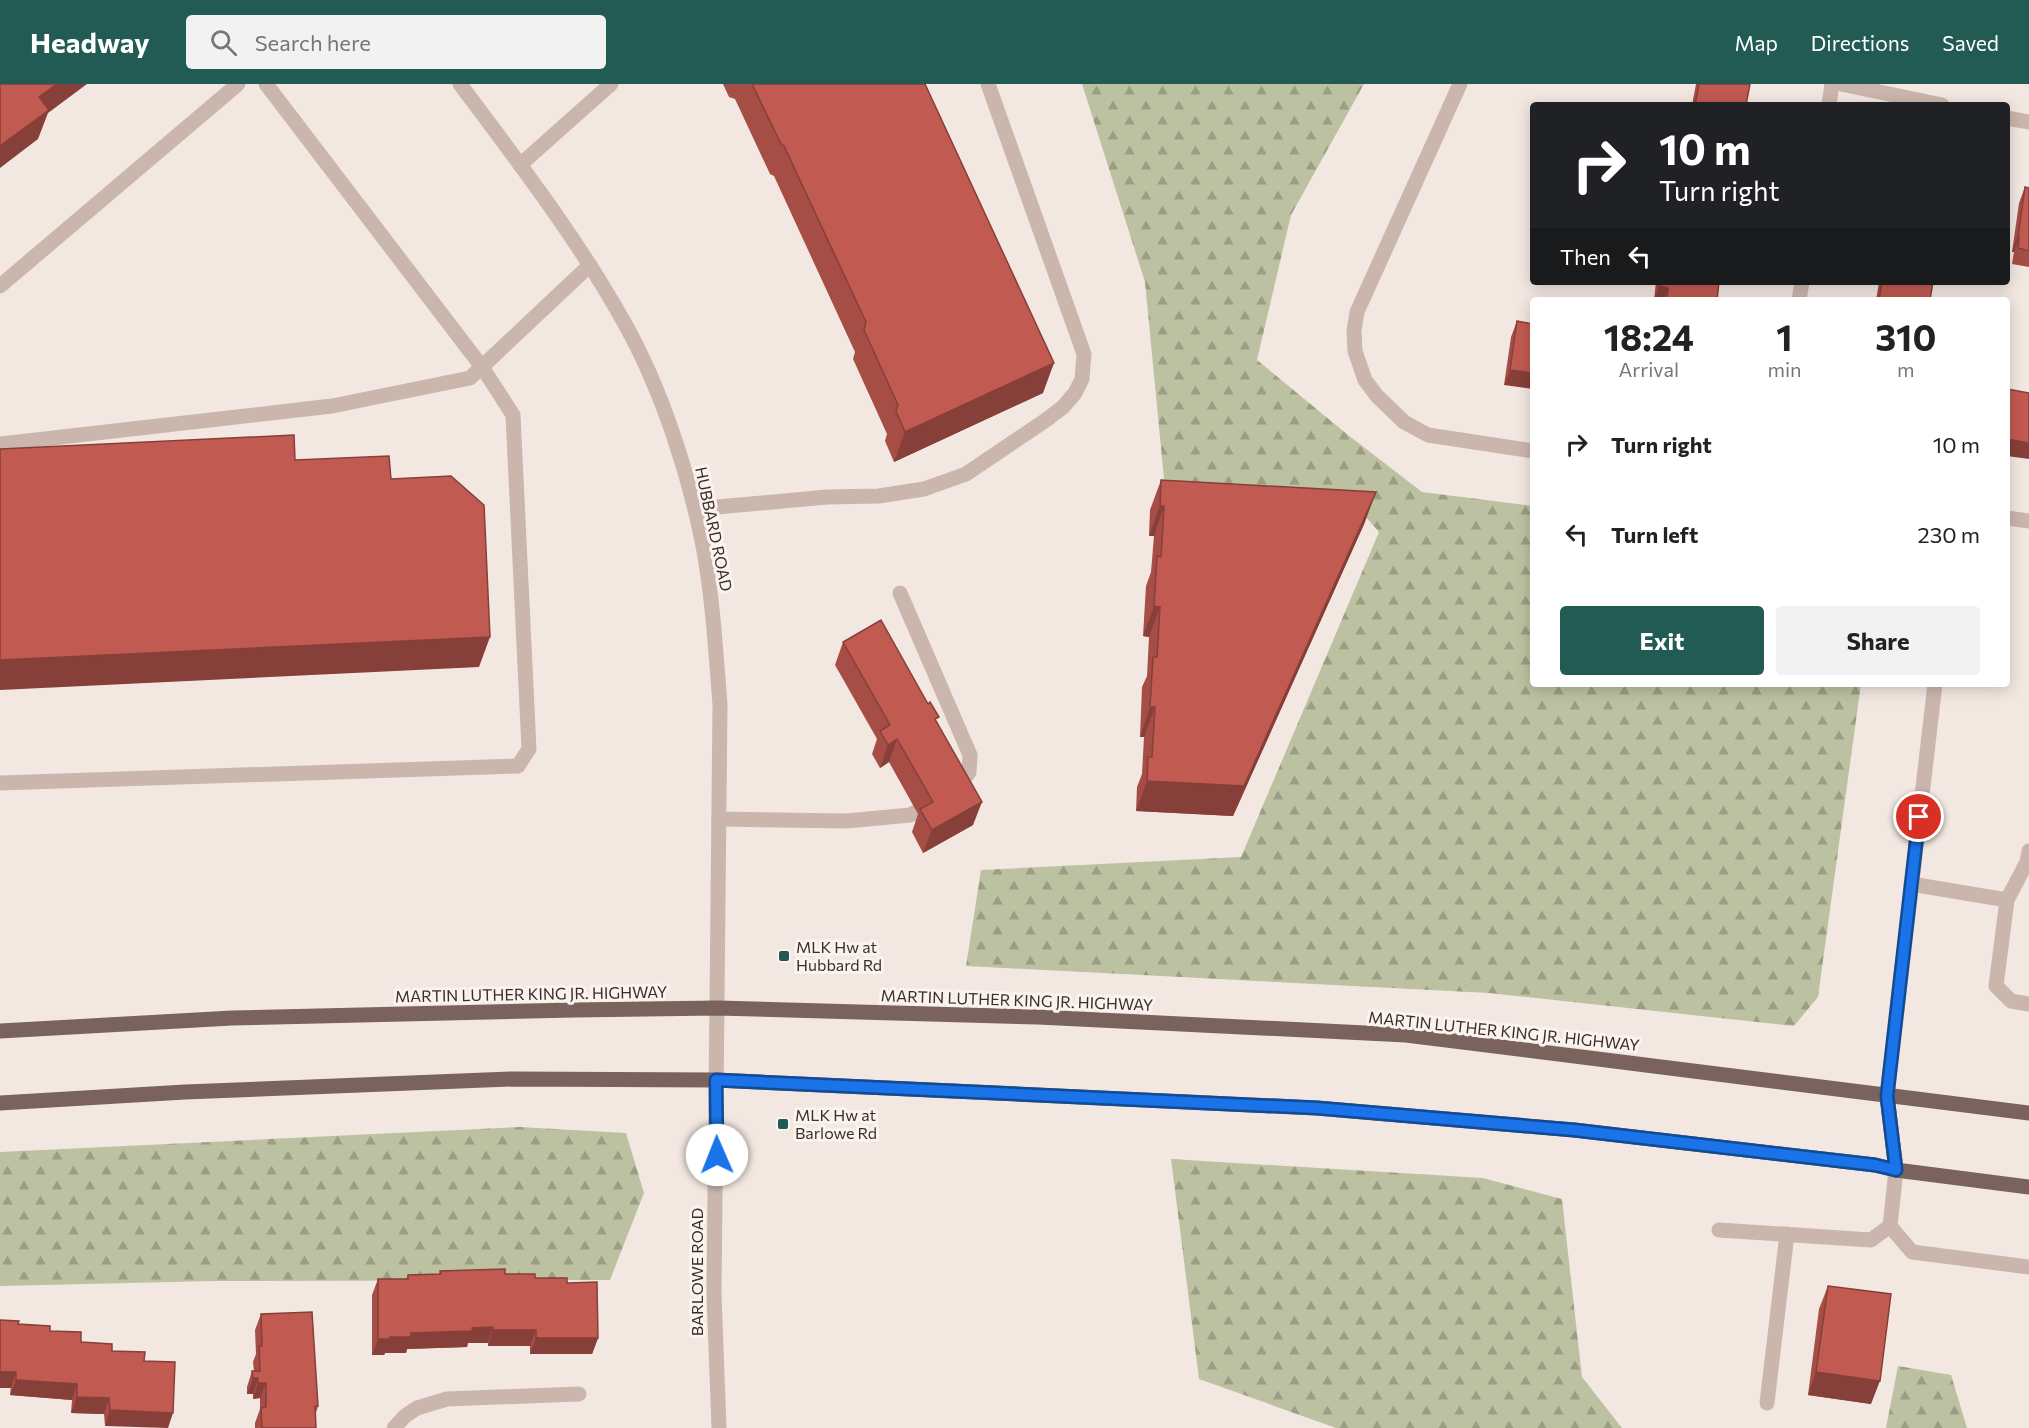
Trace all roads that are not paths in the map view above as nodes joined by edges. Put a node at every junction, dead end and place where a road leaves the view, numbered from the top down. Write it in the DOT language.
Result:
graph roads {
  1 [pos="238,84"];
  2 [pos="266,84"];
  3 [pos="460,84"];
  4 [pos="611,84"];
  5 [pos="988,84"];
  6 [pos="1460,84"];
  7 [pos="1832,84"];
  8 [pos="1841,84"];
  9 [pos="1829,102"];
  10 [pos="1928,102"];
  11 [pos="2010,119"];
  12 [pos="2029,122"];
  13 [pos="520,165"];
  14 [pos="590,265"];
  15 [pos="0,286"];
  16 [pos="482,367"];
  17 [pos="0,444"];
  18 [pos="1530,451"];
  19 [pos="695,509"];
  20 [pos="2010,518"];
  21 [pos="2029,521"];
  22 [pos="900,593"];
  23 [pos="1935,687"];
  24 [pos="0,783"];
  25 [pos="719,819"];
  26 [pos="2029,851"];
  27 [pos="1911,884"];
  28 [pos="2007,900"];
  29 [pos="2029,1004"];
  30 [pos="717,1008"];
  31 [pos="0,1031"];
  32 [pos="716,1080"];
  33 [pos="1887,1096"];
  34 [pos="0,1103"];
  35 [pos="2029,1113"];
  36 [pos="1896,1170"];
  37 [pos="2029,1186"];
  38 [pos="1890,1226"];
  39 [pos="1719,1230"];
  40 [pos="1787,1234"];
  41 [pos="2029,1267"];
  42 [pos="579,1394"];
  43 [pos="1767,1403"];
  44 [pos="394,1428"];
  45 [pos="719,1428"];
  1 -- 15 [label="street"];
  2 -- 16 [label="street"];
  3 -- 13 [label="street, HUBBARD ROAD"];
  4 -- 13 [label="street"];
  5 -- 19 [label="street"];
  6 -- 18 [label="street"];
  7 -- 9 [label="street"];
  8 -- 10 [label="street"];
  11 -- 12 [label="street"];
  13 -- 14 [label="street, HUBBARD ROAD"];
  14 -- 16 [label="street"];
  14 -- 19 [label="street, HUBBARD ROAD"];
  16 -- 17 [label="street"];
  16 -- 24 [label="street"];
  19 -- 25 [label="street, HUBBARD ROAD"];
  20 -- 21 [label="street"];
  22 -- 25 [label="street"];
  23 -- 27 [label="street"];
  25 -- 30 [label="street, HUBBARD ROAD"];
  26 -- 28 [label="street"];
  27 -- 28 [label="street"];
  27 -- 33 [label="street"];
  28 -- 29 [label="street"];
  30 -- 31 [label="main road, MARTIN LUTHER KING JR. HIGHWAY"];
  30 -- 32 [label="street, BARLOWE ROAD"];
  30 -- 33 [label="main road, MARTIN LUTHER KING JR. HIGHWAY"];
  32 -- 34 [label="main road"];
  32 -- 36 [label="main road"];
  32 -- 45 [label="street, BARLOWE ROAD"];
  33 -- 35 [label="main road, MARTIN LUTHER KING JR. HIGHWAY"];
  33 -- 36 [label="main road"];
  36 -- 37 [label="main road"];
  36 -- 38 [label="street"];
  38 -- 40 [label="street"];
  38 -- 41 [label="street"];
  39 -- 40 [label="street"];
  40 -- 43 [label="street"];
  42 -- 44 [label="street"];
}
